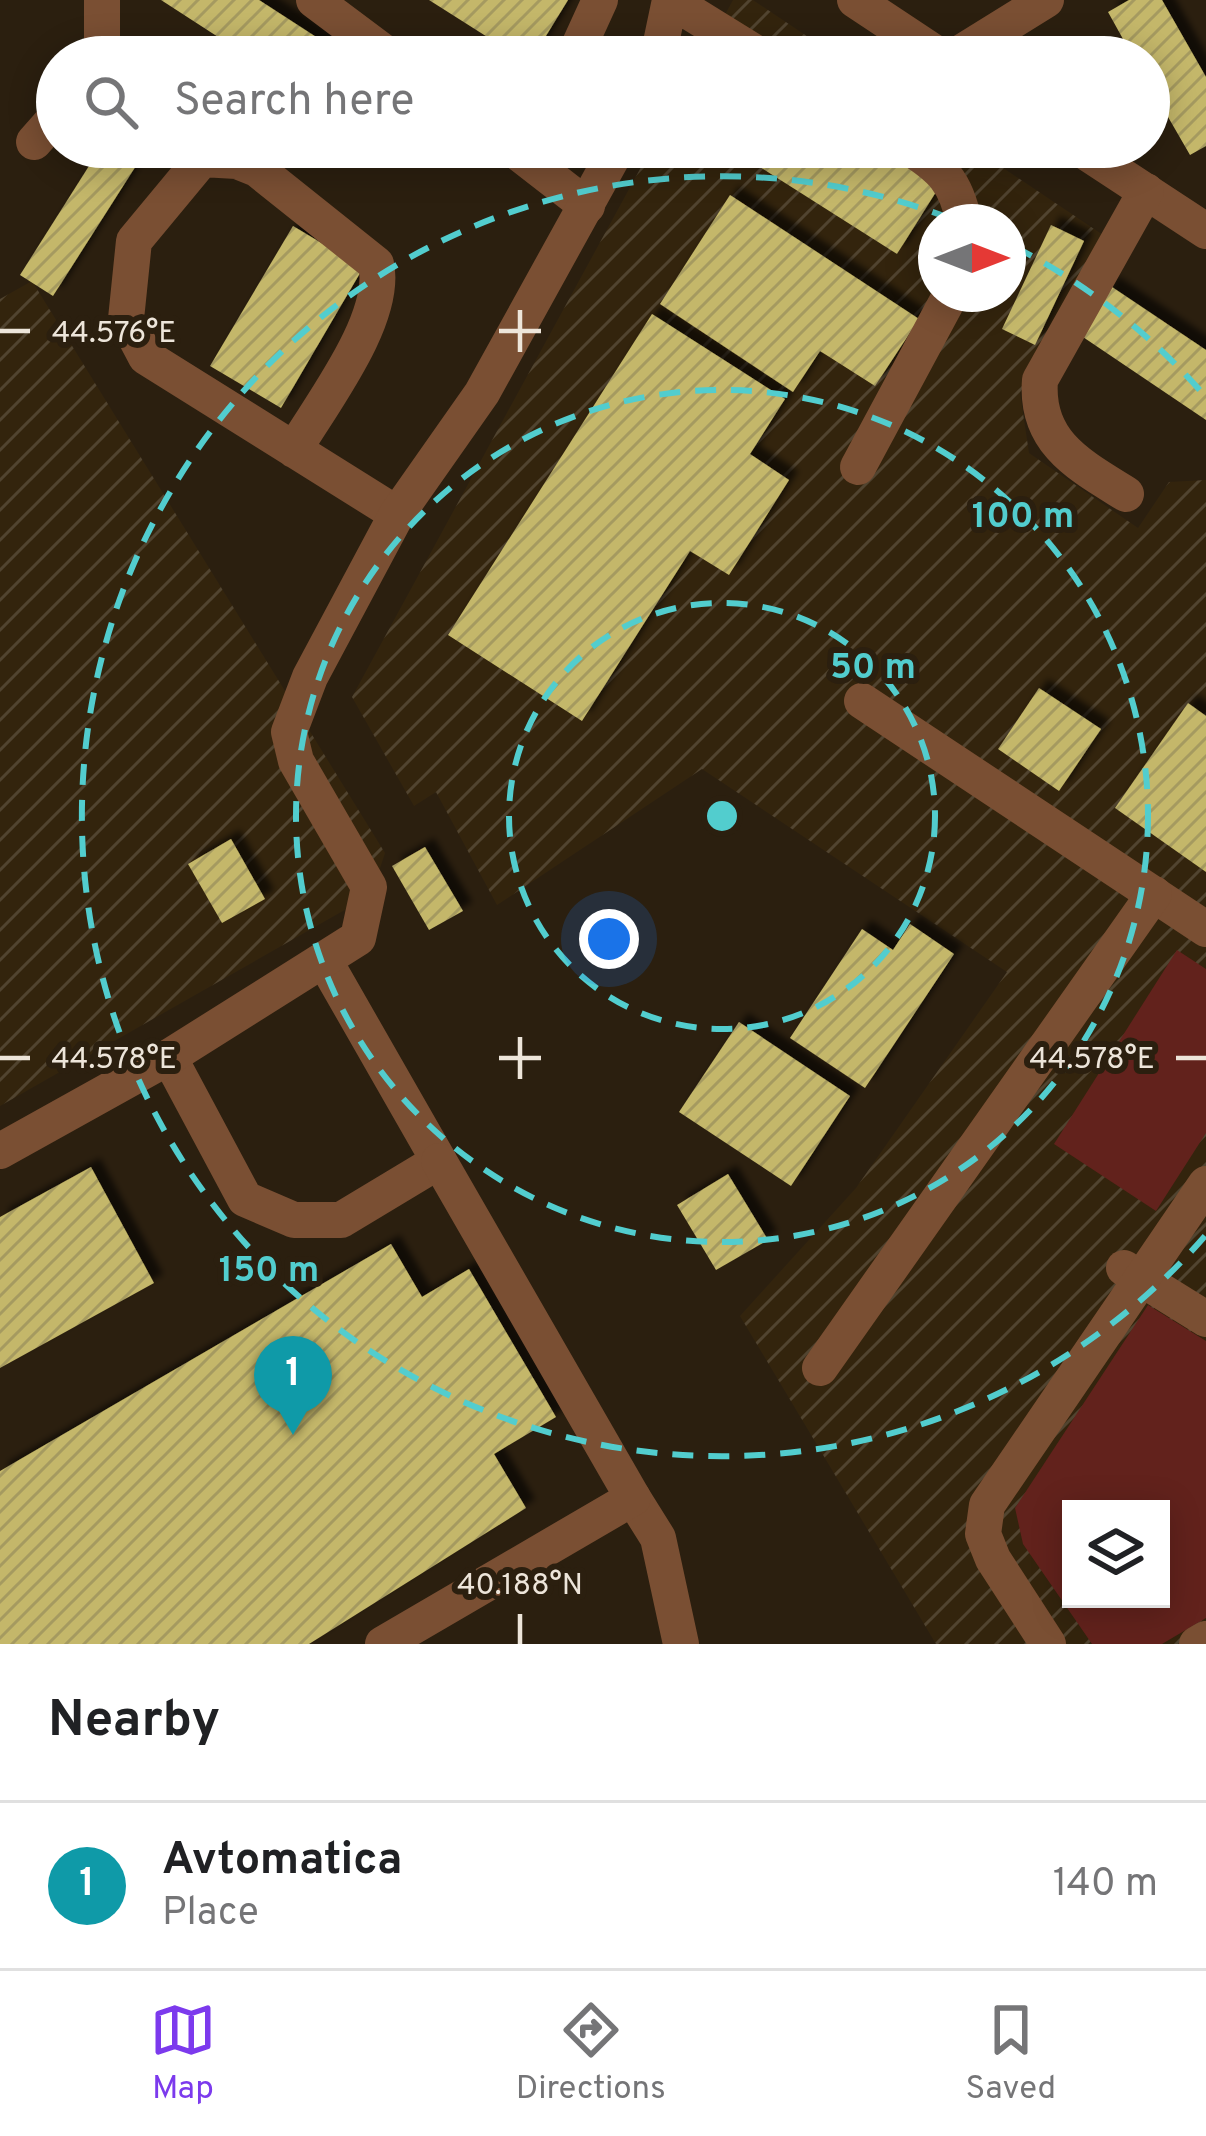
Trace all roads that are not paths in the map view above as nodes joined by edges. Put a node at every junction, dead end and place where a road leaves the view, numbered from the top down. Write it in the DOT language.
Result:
graph roads {
  1 [pos="102,0"];
  2 [pos="314,0"];
  3 [pos="600,0"];
  4 [pos="855,0"];
  5 [pos="1046,0"];
  6 [pos="102,36"];
  7 [pos="362,36"];
  8 [pos="584,36"];
  9 [pos="666,36"];
  10 [pos="728,36"];
  11 [pos="909,36"];
  12 [pos="988,36"];
  13 [pos="195,168"];
  14 [pos="254,168"];
  15 [pos="542,168"];
  16 [pos="607,168"];
  17 [pos="943,168"];
  18 [pos="1110,168"];
  19 [pos="1146,191"];
  20 [pos="960,204"];
  21 [pos="587,206"];
  22 [pos="1206,231"];
  23 [pos="941,312"];
  24 [pos="295,450"];
  25 [pos="858,467"];
  26 [pos="1126,494"];
  27 [pos="397,514"];
  28 [pos="862,701"];
  29 [pos="1154,894"];
  30 [pos="1206,929"];
  31 [pos="324,960"];
  32 [pos="169,1057"];
  33 [pos="0,1151"];
  34 [pos="440,1161"];
  35 [pos="1206,1184"];
  36 [pos="1132,1272"];
  37 [pos="1206,1319"];
  38 [pos="820,1368"];
  39 [pos="633,1498"];
  40 [pos="1206,1639"];
  41 [pos="383,1644"];
  42 [pos="681,1644"];
  43 [pos="1048,1644"];
  44 [pos="1197,1644"];
  1 -- 6 [label="street"];
  2 -- 7 [label="street"];
  3 -- 8 [label="street"];
  4 -- 11 [label="street"];
  5 -- 12 [label="street"];
  9 -- 10 [label="street"];
  13 -- 24 [label="street"];
  14 -- 24 [label="street"];
  15 -- 21 [label="street"];
  16 -- 21 [label="street"];
  17 -- 20 [label="street"];
  18 -- 19 [label="street"];
  19 -- 22 [label="street"];
  19 -- 26 [label="street"];
  21 -- 27 [label="street"];
  23 -- 25 [label="street"];
  24 -- 27 [label="street"];
  27 -- 31 [label="street"];
  28 -- 29 [label="street"];
  29 -- 30 [label="street"];
  29 -- 38 [label="street"];
  31 -- 32 [label="street"];
  31 -- 34 [label="street"];
  32 -- 33 [label="street"];
  32 -- 34 [label="street"];
  34 -- 39 [label="street"];
  35 -- 36 [label="street"];
  36 -- 37 [label="street"];
  36 -- 43 [label="street"];
  39 -- 41 [label="street"];
  39 -- 42 [label="street"];
  40 -- 44 [label="street"];
}
